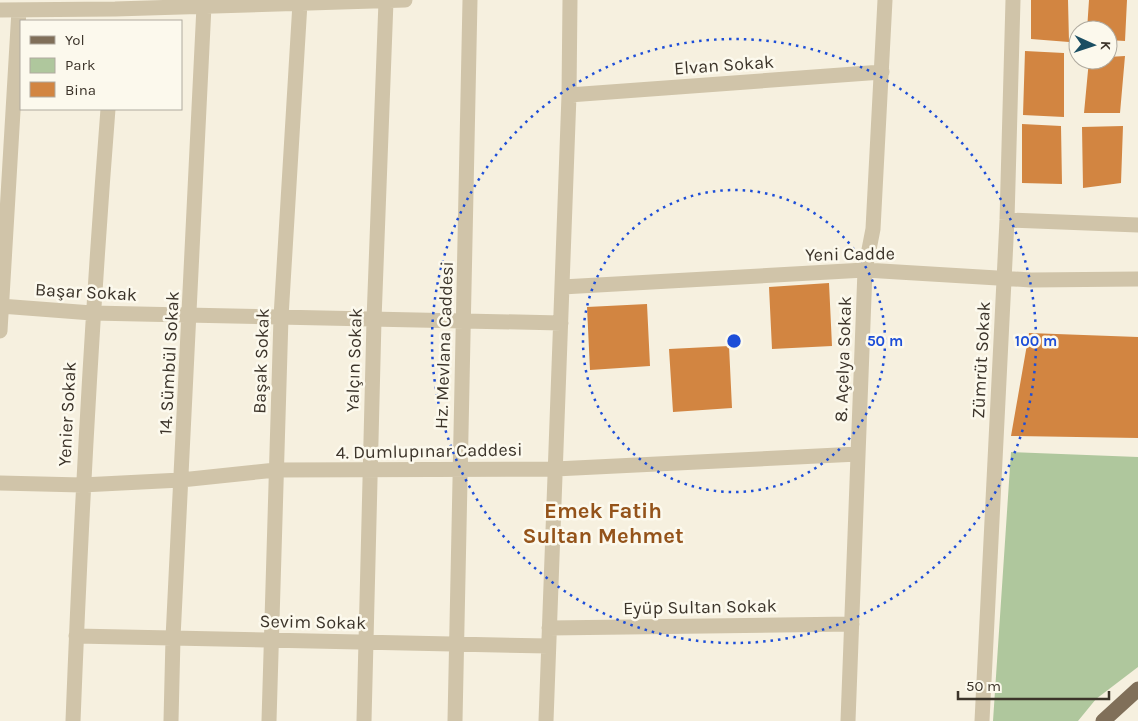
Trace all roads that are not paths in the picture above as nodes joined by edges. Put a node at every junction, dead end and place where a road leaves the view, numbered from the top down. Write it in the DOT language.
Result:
graph roads {
  1 [pos="386,0"];
  2 [pos="405,0"];
  3 [pos="470,0"];
  4 [pos="570,0"];
  5 [pos="886,0"];
  6 [pos="1013,0"];
  7 [pos="350,1"];
  8 [pos="251,2"];
  9 [pos="300,3"];
  10 [pos="204,6"];
  11 [pos="0,10"];
  12 [pos="19,10"];
  13 [pos="115,10"];
  14 [pos="882,72"];
  15 [pos="569,95"];
  16 [pos="108,110"];
  17 [pos="1006,220"];
  18 [pos="1138,225"];
  19 [pos="865,270"];
  20 [pos="1004,278"];
  21 [pos="1138,280"];
  22 [pos="562,287"];
  23 [pos="1,306"];
  24 [pos="92,313"];
  25 [pos="190,314"];
  26 [pos="280,317"];
  27 [pos="374,320"];
  28 [pos="464,320"];
  29 [pos="561,322"];
  30 [pos="0,331"];
  31 [pos="858,454"];
  32 [pos="555,469"];
  33 [pos="276,470"];
  34 [pos="459,470"];
  35 [pos="369,471"];
  36 [pos="181,480"];
  37 [pos="0,483"];
  38 [pos="82,485"];
  39 [pos="852,624"];
  40 [pos="549,628"];
  41 [pos="76,636"];
  42 [pos="172,638"];
  43 [pos="270,640"];
  44 [pos="366,642"];
  45 [pos="457,644"];
  46 [pos="548,646"];
  47 [pos="1138,689"];
  48 [pos="73,721"];
  49 [pos="171,721"];
  50 [pos="269,721"];
  51 [pos="364,721"];
  52 [pos="454,721"];
  53 [pos="546,721"];
  54 [pos="848,721"];
  55 [pos="982,721"];
  56 [pos="1103,721"];
  1 -- 2 [label="street"];
  1 -- 7 [label="street"];
  1 -- 27 [label="street, Yalçın Sokak"];
  3 -- 28 [label="street, Hz. Mevlana Caddesi"];
  4 -- 15 [label="street"];
  5 -- 14 [label="street, 8. Açelya Sokak"];
  6 -- 17 [label="street, Zümrüt Sokak"];
  7 -- 9 [label="street"];
  8 -- 9 [label="street"];
  8 -- 10 [label="street"];
  9 -- 26 [label="street, Başak Sokak"];
  10 -- 13 [label="street"];
  10 -- 25 [label="street, 14. Sümbül Sokak"];
  11 -- 12 [label="street"];
  12 -- 13 [label="street"];
  12 -- 23 [label="street"];
  14 -- 15 [label="street, Elvan Sokak"];
  14 -- 19 [label="street, 8. Açelya Sokak"];
  15 -- 22 [label="street"];
  16 -- 24 [label="street, Yenier Sokak"];
  17 -- 18 [label="street"];
  17 -- 20 [label="street, Zümrüt Sokak"];
  19 -- 20 [label="street, Yeni Cadde"];
  19 -- 22 [label="street, Yeni Cadde"];
  19 -- 31 [label="street, 8. Açelya Sokak"];
  20 -- 21 [label="street, Yeni Cadde"];
  20 -- 55 [label="street, Zümrüt Sokak"];
  22 -- 29 [label="street"];
  23 -- 24 [label="street, Başar Sokak"];
  23 -- 30 [label="street"];
  24 -- 25 [label="street, Başar Sokak"];
  24 -- 38 [label="street, Yenier Sokak"];
  25 -- 26 [label="street, Başar Sokak"];
  25 -- 36 [label="street, 14. Sümbül Sokak"];
  26 -- 27 [label="street, Başar Sokak"];
  26 -- 33 [label="street, Başak Sokak"];
  27 -- 28 [label="street, Başar Sokak"];
  27 -- 35 [label="street, Yalçın Sokak"];
  28 -- 29 [label="street, Başar Sokak"];
  28 -- 34 [label="street, Hz. Mevlana Caddesi"];
  29 -- 32 [label="street"];
  31 -- 32 [label="street, 4. Dumlupınar Caddesi"];
  31 -- 39 [label="street, 8. Açelya Sokak"];
  32 -- 34 [label="street, 4. Dumlupınar Caddesi"];
  32 -- 40 [label="street"];
  33 -- 35 [label="street, 4. Dumlupınar Caddesi"];
  33 -- 36 [label="street, 4. Dumlupınar Caddesi"];
  33 -- 43 [label="street, Başak Sokak"];
  34 -- 35 [label="street, 4. Dumlupınar Caddesi"];
  34 -- 45 [label="street, Hz. Mevlana Caddesi"];
  35 -- 44 [label="street, Yalçın Sokak"];
  36 -- 38 [label="street, 4. Dumlupınar Caddesi"];
  36 -- 42 [label="street, 14. Sümbül Sokak"];
  37 -- 38 [label="street, 4. Dumlupınar Caddesi"];
  38 -- 41 [label="street, Yenier Sokak"];
  39 -- 40 [label="street, Eyüp Sultan Sokak"];
  39 -- 54 [label="street, 8. Açelya Sokak"];
  40 -- 46 [label="street"];
  41 -- 42 [label="street, Sevim Sokak"];
  41 -- 48 [label="street, Yenier Sokak"];
  42 -- 43 [label="street, Sevim Sokak"];
  42 -- 49 [label="street, 14. Sümbül Sokak"];
  43 -- 44 [label="street, Sevim Sokak"];
  43 -- 50 [label="street, Başak Sokak"];
  44 -- 45 [label="street, Sevim Sokak"];
  44 -- 51 [label="street, Yalçın Sokak"];
  45 -- 46 [label="street, Sevim Sokak"];
  45 -- 52 [label="street, Hz. Mevlana Caddesi"];
  46 -- 53 [label="street"];
  47 -- 56 [label="main road"];
}
